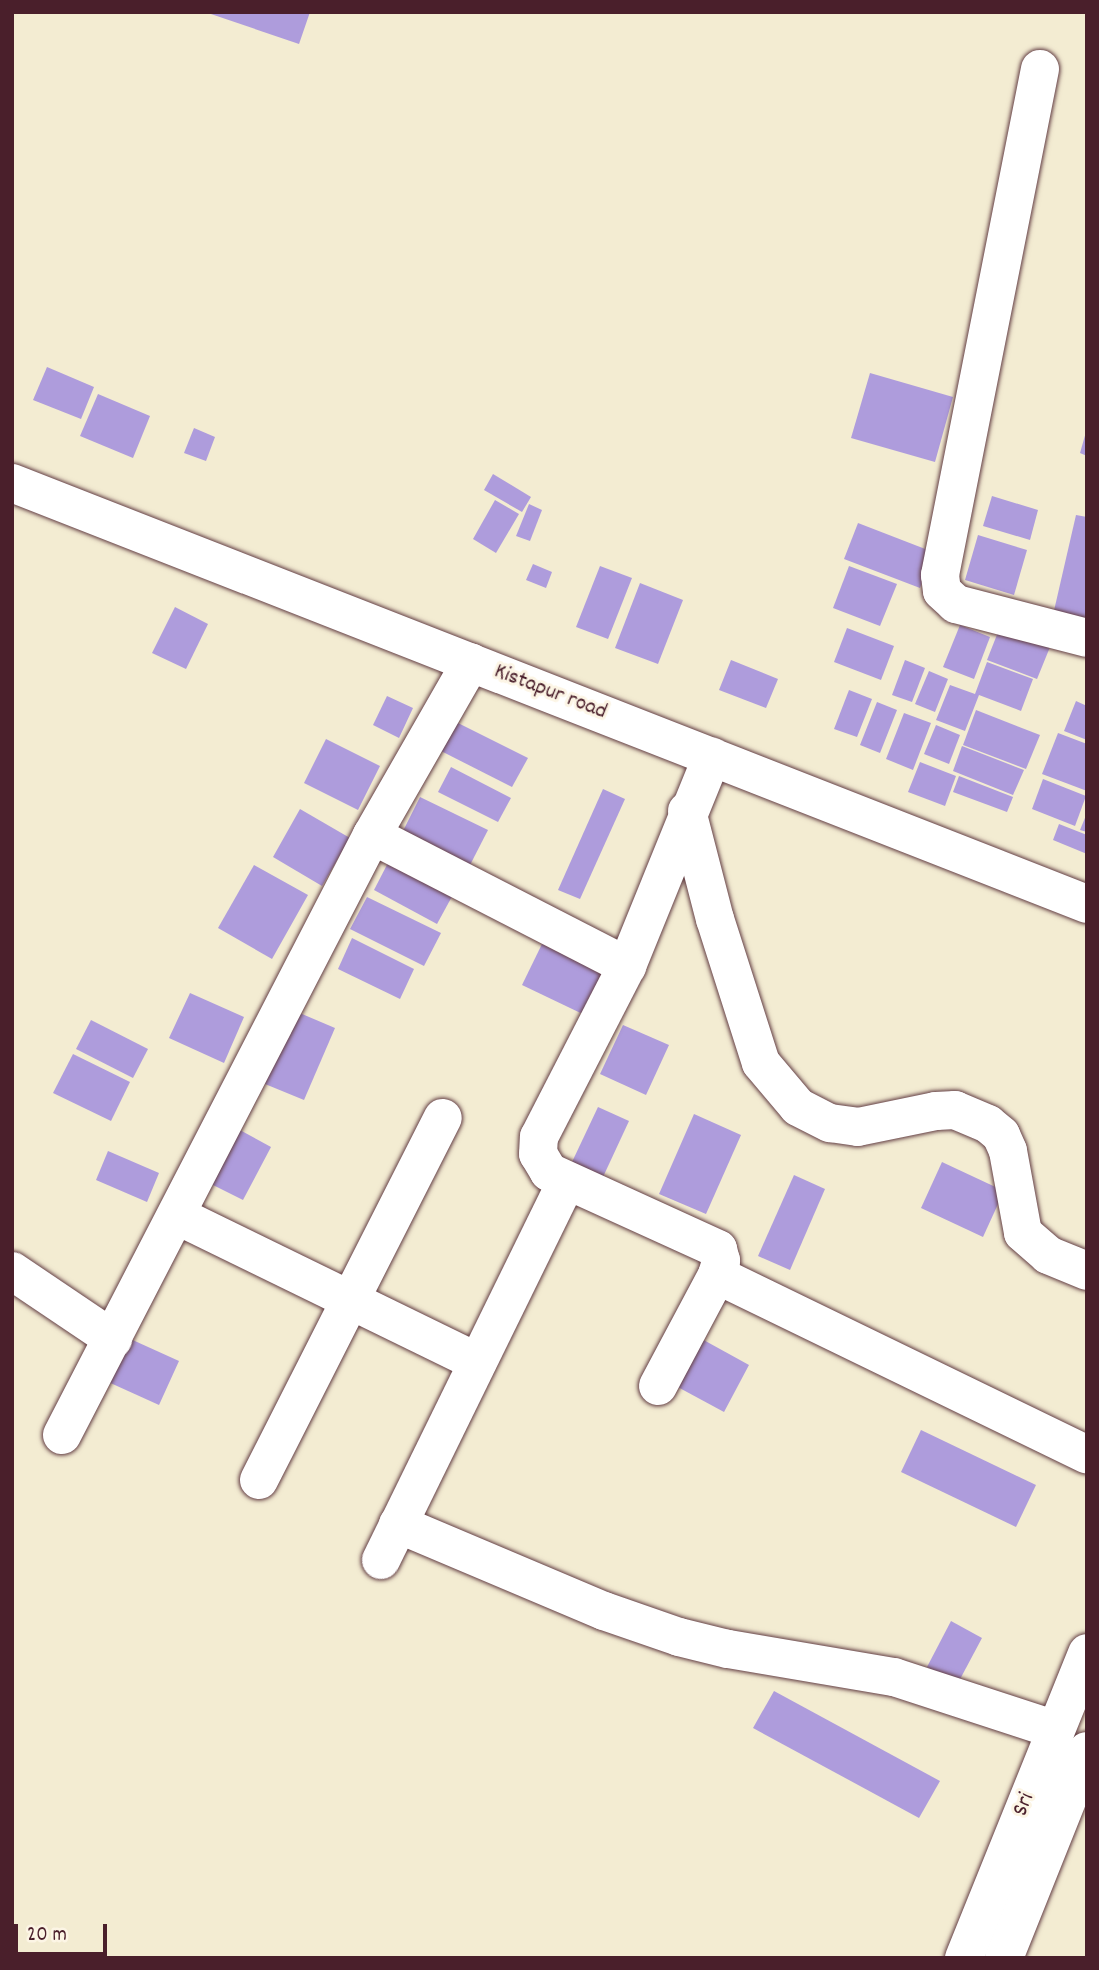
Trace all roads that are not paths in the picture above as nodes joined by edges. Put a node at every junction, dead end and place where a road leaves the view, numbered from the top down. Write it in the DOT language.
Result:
graph roads {
  1 [pos="1040,69"];
  2 [pos="12,483"];
  3 [pos="1087,638"];
  4 [pos="471,662"];
  5 [pos="712,757"];
  6 [pos="687,811"];
  7 [pos="372,835"];
  8 [pos="1087,904"];
  9 [pos="627,966"];
  10 [pos="443,1118"];
  11 [pos="568,1181"];
  12 [pos="178,1216"];
  13 [pos="12,1271"];
  14 [pos="1087,1271"];
  15 [pos="716,1275"];
  16 [pos="350,1300"];
  17 [pos="113,1339"];
  18 [pos="477,1362"];
  19 [pos="658,1386"];
  20 [pos="62,1435"];
  21 [pos="1087,1455"];
  22 [pos="259,1480"];
  23 [pos="398,1524"];
  24 [pos="381,1560"];
  25 [pos="1087,1653"];
  26 [pos="1071,1740"];
  27 [pos="964,1958"];
  28 [pos="1004,1958"];
  1 -- 3 [label="main road"];
  2 -- 4 [label="main road, Kistapur road"];
  4 -- 5 [label="main road, Kistapur road"];
  4 -- 7 [label="main road"];
  5 -- 6 [label="main road"];
  5 -- 8 [label="main road, Kistapur road"];
  6 -- 9 [label="main road"];
  6 -- 14 [label="main road"];
  7 -- 9 [label="main road"];
  7 -- 12 [label="main road"];
  9 -- 11 [label="main road"];
  10 -- 16 [label="main road"];
  11 -- 15 [label="main road"];
  11 -- 18 [label="main road"];
  12 -- 16 [label="main road"];
  12 -- 17 [label="main road"];
  13 -- 17 [label="main road"];
  15 -- 19 [label="main road"];
  15 -- 21 [label="main road"];
  16 -- 18 [label="main road"];
  16 -- 22 [label="main road"];
  17 -- 20 [label="main road"];
  18 -- 23 [label="main road"];
  23 -- 24 [label="main road"];
  23 -- 26 [label="main road"];
  25 -- 26 [label="main road, Sri"];
  26 -- 27 [label="main road, Sri"];
  26 -- 28 [label="main road"];
}
